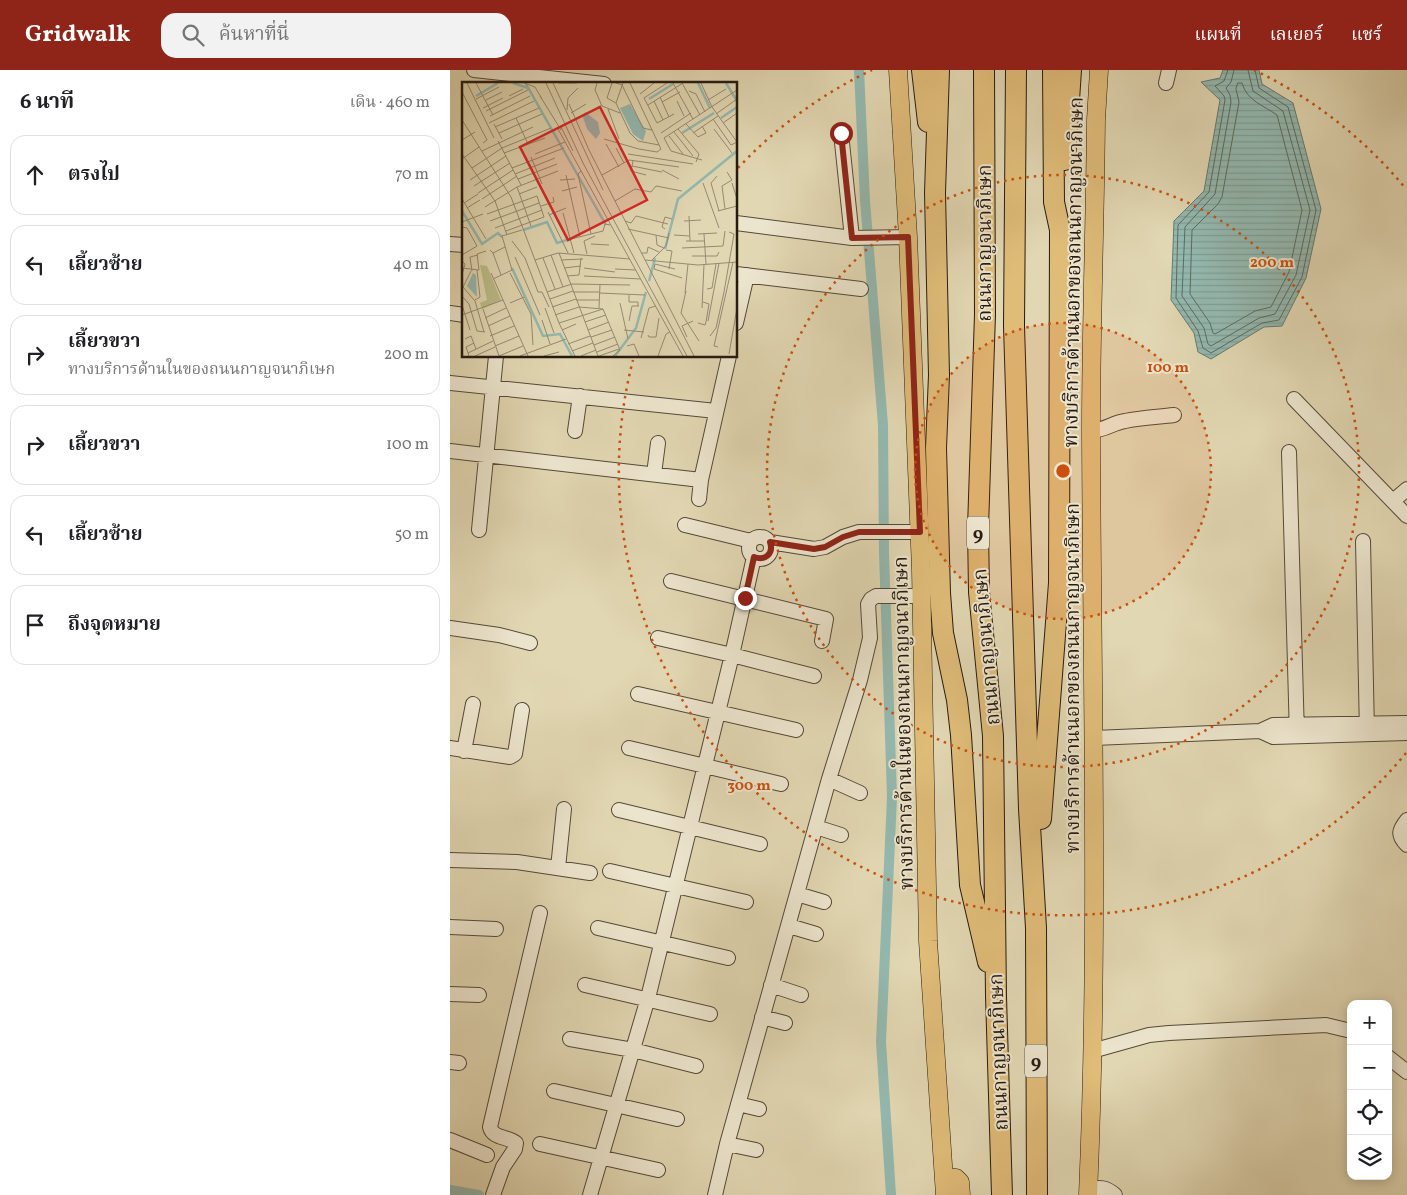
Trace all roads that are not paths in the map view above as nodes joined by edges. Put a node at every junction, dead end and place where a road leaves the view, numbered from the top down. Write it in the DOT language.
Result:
graph roads {
  1 [pos="474,70"];
  2 [pos="898,70"];
  3 [pos="922,70"];
  4 [pos="939,70"];
  5 [pos="984,70"];
  6 [pos="1016,70"];
  7 [pos="1053,70"];
  8 [pos="1071,70"];
  9 [pos="1099,70"];
  10 [pos="533,73"];
  11 [pos="591,82"];
  12 [pos="1096,120"];
  13 [pos="841,133"];
  14 [pos="936,194"];
  15 [pos="738,223"];
  16 [pos="1060,230"];
  17 [pos="908,237"];
  18 [pos="852,238"];
  19 [pos="741,275"];
  20 [pos="861,289"];
  21 [pos="738,304"];
  22 [pos="496,358"];
  23 [pos="729,358"];
  24 [pos="450,382"];
  25 [pos="494,386"];
  26 [pos="580,396"];
  27 [pos="1294,399"];
  28 [pos="716,410"];
  29 [pos="1174,415"];
  30 [pos="1091,431"];
  31 [pos="575,432"];
  32 [pos="658,443"];
  33 [pos="450,451"];
  34 [pos="1289,452"];
  35 [pos="486,455"];
  36 [pos="654,474"];
  37 [pos="701,480"];
  38 [pos="1407,490"];
  39 [pos="699,499"];
  40 [pos="1393,501"];
  41 [pos="1407,516"];
  42 [pos="685,525"];
  43 [pos="479,530"];
  44 [pos="913,532"];
  45 [pos="1363,541"];
  46 [pos="751,542"];
  47 [pos="770,542"];
  48 [pos="754,557"];
  49 [pos="671,581"];
  50 [pos="922,596"];
  51 [pos="745,598"];
  52 [pos="450,628"];
  53 [pos="658,638"];
  54 [pos="822,641"];
  55 [pos="530,643"];
  56 [pos="732,655"];
  57 [pos="814,676"];
  58 [pos="638,694"];
  59 [pos="473,704"];
  60 [pos="522,710"];
  61 [pos="717,713"];
  62 [pos="1407,723"];
  63 [pos="1368,728"];
  64 [pos="796,730"];
  65 [pos="1297,731"];
  66 [pos="1407,733"];
  67 [pos="1094,738"];
  68 [pos="629,748"];
  69 [pos="457,750"];
  70 [pos="704,767"];
  71 [pos="829,779"];
  72 [pos="781,784"];
  73 [pos="860,792"];
  74 [pos="564,810"];
  75 [pos="619,810"];
  76 [pos="1407,820"];
  77 [pos="816,827"];
  78 [pos="689,828"];
  79 [pos="841,835"];
  80 [pos="760,844"];
  81 [pos="1407,845"];
  82 [pos="450,860"];
  83 [pos="558,868"];
  84 [pos="610,871"];
  85 [pos="590,873"];
  86 [pos="675,886"];
  87 [pos="797,894"];
  88 [pos="746,902"];
  89 [pos="824,902"];
  90 [pos="540,913"];
  91 [pos="789,926"];
  92 [pos="450,927"];
  93 [pos="598,928"];
  94 [pos="1036,928"];
  95 [pos="496,929"];
  96 [pos="816,934"];
  97 [pos="662,942"];
  98 [pos="728,958"];
  99 [pos="585,985"];
  100 [pos="771,986"];
  101 [pos="450,994"];
  102 [pos="479,995"];
  103 [pos="801,995"];
  104 [pos="996,996"];
  105 [pos="648,998"];
  106 [pos="710,1014"];
  107 [pos="762,1017"];
  108 [pos="785,1023"];
  109 [pos="1347,1030"];
  110 [pos="570,1039"];
  111 [pos="632,1050"];
  112 [pos="1092,1051"];
  113 [pos="1392,1060"];
  114 [pos="696,1066"];
  115 [pos="1407,1072"];
  116 [pos="554,1091"];
  117 [pos="738,1104"];
  118 [pos="616,1105"];
  119 [pos="759,1109"];
  120 [pos="677,1119"];
  121 [pos="450,1140"];
  122 [pos="540,1144"];
  123 [pos="727,1144"];
  124 [pos="756,1150"];
  125 [pos="487,1155"];
  126 [pos="601,1158"];
  127 [pos="658,1170"];
  128 [pos="944,1177"];
  129 [pos="1085,1193"];
  130 [pos="493,1195"];
  131 [pos="590,1195"];
  132 [pos="715,1195"];
  133 [pos="945,1195"];
  134 [pos="960,1195"];
  135 [pos="1002,1195"];
  136 [pos="1037,1195"];
  137 [pos="1115,1195"];
  1 -- 10 [label="street"];
  2 -- 17 [label="main road, ทางบริการด้านในของถนนกาญจนาภิเษก"];
  3 -- 14 [label="highway"];
  4 -- 14 [label="highway"];
  5 -- 104 [label="highway, ถนนกาญจนาภิเษก / 9"];
  6 -- 94 [label="highway, ถนนกาญจนาภิเษก / 9"];
  7 -- 16 [label="highway"];
  8 -- 16 [label="highway"];
  9 -- 12 [label="main road, ทางบริการด้านนอกของถนนกาญจนาภิเษก"];
  10 -- 11 [label="street"];
  12 -- 30 [label="main road, ทางบริการด้านนอกของถนนกาญจนาภิเษก"];
  12 -- 129 [label="main road"];
  13 -- 18 [label="street"];
  14 -- 104 [label="highway"];
  15 -- 18 [label="street"];
  16 -- 94 [label="highway"];
  17 -- 18 [label="street"];
  17 -- 44 [label="main road, ทางบริการด้านในของถนนกาญจนาภิเษก"];
  19 -- 20 [label="street"];
  19 -- 21 [label="street"];
  22 -- 25 [label="street"];
  23 -- 28 [label="street"];
  24 -- 25 [label="street"];
  25 -- 26 [label="street"];
  25 -- 35 [label="street"];
  26 -- 28 [label="street"];
  26 -- 31 [label="street"];
  27 -- 40 [label="street"];
  28 -- 37 [label="street"];
  29 -- 30 [label="street"];
  30 -- 67 [label="main road, ทางบริการด้านนอกของถนนกาญจนาภิเษก"];
  32 -- 36 [label="street"];
  33 -- 35 [label="street"];
  34 -- 65 [label="street"];
  35 -- 36 [label="street"];
  35 -- 43 [label="street"];
  36 -- 37 [label="street"];
  37 -- 39 [label="street"];
  38 -- 40 [label="street"];
  40 -- 41 [label="street"];
  42 -- 46 [label="street"];
  44 -- 47 [label="street"];
  44 -- 50 [label="main road, ทางบริการด้านในของถนนกาญจนาภิเษก"];
  45 -- 63 [label="street"];
  46 -- 47 [label="street"];
  46 -- 48 [label="street"];
  47 -- 48 [label="street"];
  48 -- 51 [label="street"];
  49 -- 51 [label="street"];
  50 -- 71 [label="street"];
  50 -- 128 [label="main road, ทางบริการด้านในของถนนกาญจนาภิเษก"];
  51 -- 54 [label="street"];
  51 -- 56 [label="street"];
  52 -- 55 [label="street"];
  53 -- 56 [label="street"];
  56 -- 57 [label="street"];
  56 -- 61 [label="street"];
  58 -- 61 [label="street"];
  59 -- 69 [label="street"];
  60 -- 69 [label="street"];
  61 -- 64 [label="street"];
  61 -- 70 [label="street"];
  62 -- 63 [label="street"];
  63 -- 65 [label="street"];
  63 -- 66 [label="street"];
  65 -- 67 [label="street"];
  67 -- 112 [label="main road, ทางบริการด้านนอกของถนนกาญจนาภิเษก"];
  68 -- 70 [label="street"];
  70 -- 72 [label="street"];
  70 -- 78 [label="street"];
  71 -- 73 [label="street"];
  71 -- 77 [label="street"];
  74 -- 83 [label="street"];
  75 -- 78 [label="street"];
  76 -- 81 [label="street"];
  77 -- 79 [label="street"];
  77 -- 87 [label="street"];
  78 -- 80 [label="street"];
  78 -- 86 [label="street"];
  82 -- 83 [label="street"];
  83 -- 85 [label="street"];
  84 -- 86 [label="street"];
  86 -- 88 [label="street"];
  86 -- 97 [label="street"];
  87 -- 89 [label="street"];
  87 -- 91 [label="street"];
  90 -- 130 [label="street"];
  91 -- 96 [label="street"];
  91 -- 100 [label="street"];
  92 -- 95 [label="street"];
  93 -- 97 [label="street"];
  94 -- 136 [label="highway, ถนนกาญจนาภิเษก / 9"];
  97 -- 98 [label="street"];
  97 -- 105 [label="street"];
  99 -- 105 [label="street"];
  100 -- 103 [label="street"];
  100 -- 107 [label="street"];
  101 -- 102 [label="street"];
  104 -- 135 [label="highway, ถนนกาญจนาภิเษก / 9"];
  105 -- 106 [label="street"];
  105 -- 111 [label="street"];
  107 -- 108 [label="street"];
  107 -- 117 [label="street"];
  109 -- 112 [label="street"];
  110 -- 111 [label="street"];
  111 -- 114 [label="street"];
  111 -- 118 [label="street"];
  112 -- 129 [label="main road, ทางบริการด้านนอกของถนนกาญจนาภิเษก"];
  113 -- 115 [label="street"];
  116 -- 118 [label="street"];
  117 -- 119 [label="street"];
  117 -- 123 [label="street"];
  118 -- 120 [label="street"];
  118 -- 126 [label="street"];
  121 -- 125 [label="street"];
  122 -- 126 [label="street"];
  123 -- 124 [label="street"];
  123 -- 132 [label="street"];
  126 -- 127 [label="street"];
  126 -- 131 [label="street"];
  128 -- 133 [label="main road, ทางบริการด้านในของถนนกาญจนาภิเษก"];
  128 -- 134 [label="main road"];
  129 -- 137 [label="street"];
}
